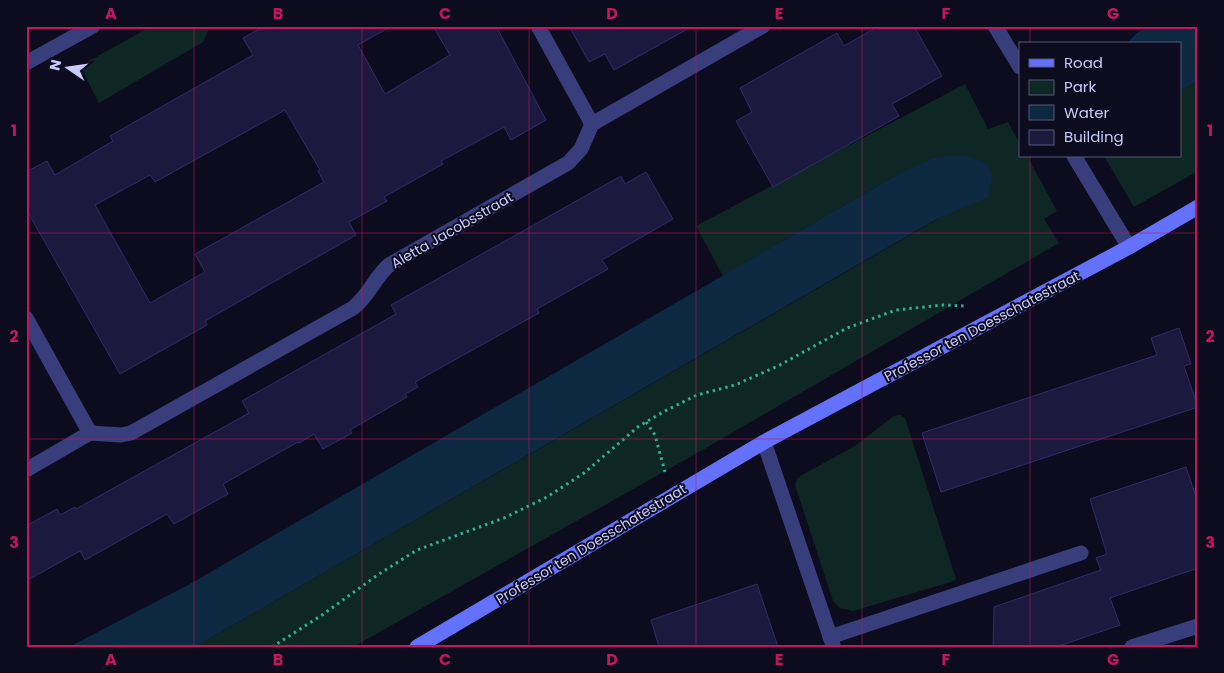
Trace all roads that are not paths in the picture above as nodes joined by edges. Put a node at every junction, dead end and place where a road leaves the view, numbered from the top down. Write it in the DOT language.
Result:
graph roads {
  1 [pos="94,26"];
  2 [pos="538,26"];
  3 [pos="763,26"];
  4 [pos="995,26"];
  5 [pos="26,63"];
  6 [pos="1019,65"];
  7 [pos="592,124"];
  8 [pos="1075,158"];
  9 [pos="1198,206"];
  10 [pos="1129,247"];
  11 [pos="26,318"];
  12 [pos="90,433"];
  13 [pos="764,442"];
  14 [pos="26,470"];
  15 [pos="1081,553"];
  16 [pos="1198,626"];
  17 [pos="831,642"];
  18 [pos="1152,644"];
  19 [pos="417,647"];
  20 [pos="1132,647"];
  1 -- 5 [label="street"];
  2 -- 7 [label="street"];
  3 -- 7 [label="street"];
  4 -- 6 [label="street"];
  7 -- 12 [label="street, Aletta Jacobsstraat"];
  8 -- 10 [label="street"];
  9 -- 10 [label="street, Professor ten Doesschatestraat"];
  10 -- 13 [label="street, Professor ten Doesschatestraat"];
  11 -- 12 [label="street"];
  12 -- 14 [label="street"];
  13 -- 17 [label="street"];
  13 -- 19 [label="street, Professor ten Doesschatestraat"];
  15 -- 17 [label="street"];
  16 -- 18 [label="street"];
  18 -- 20 [label="street"];
}
